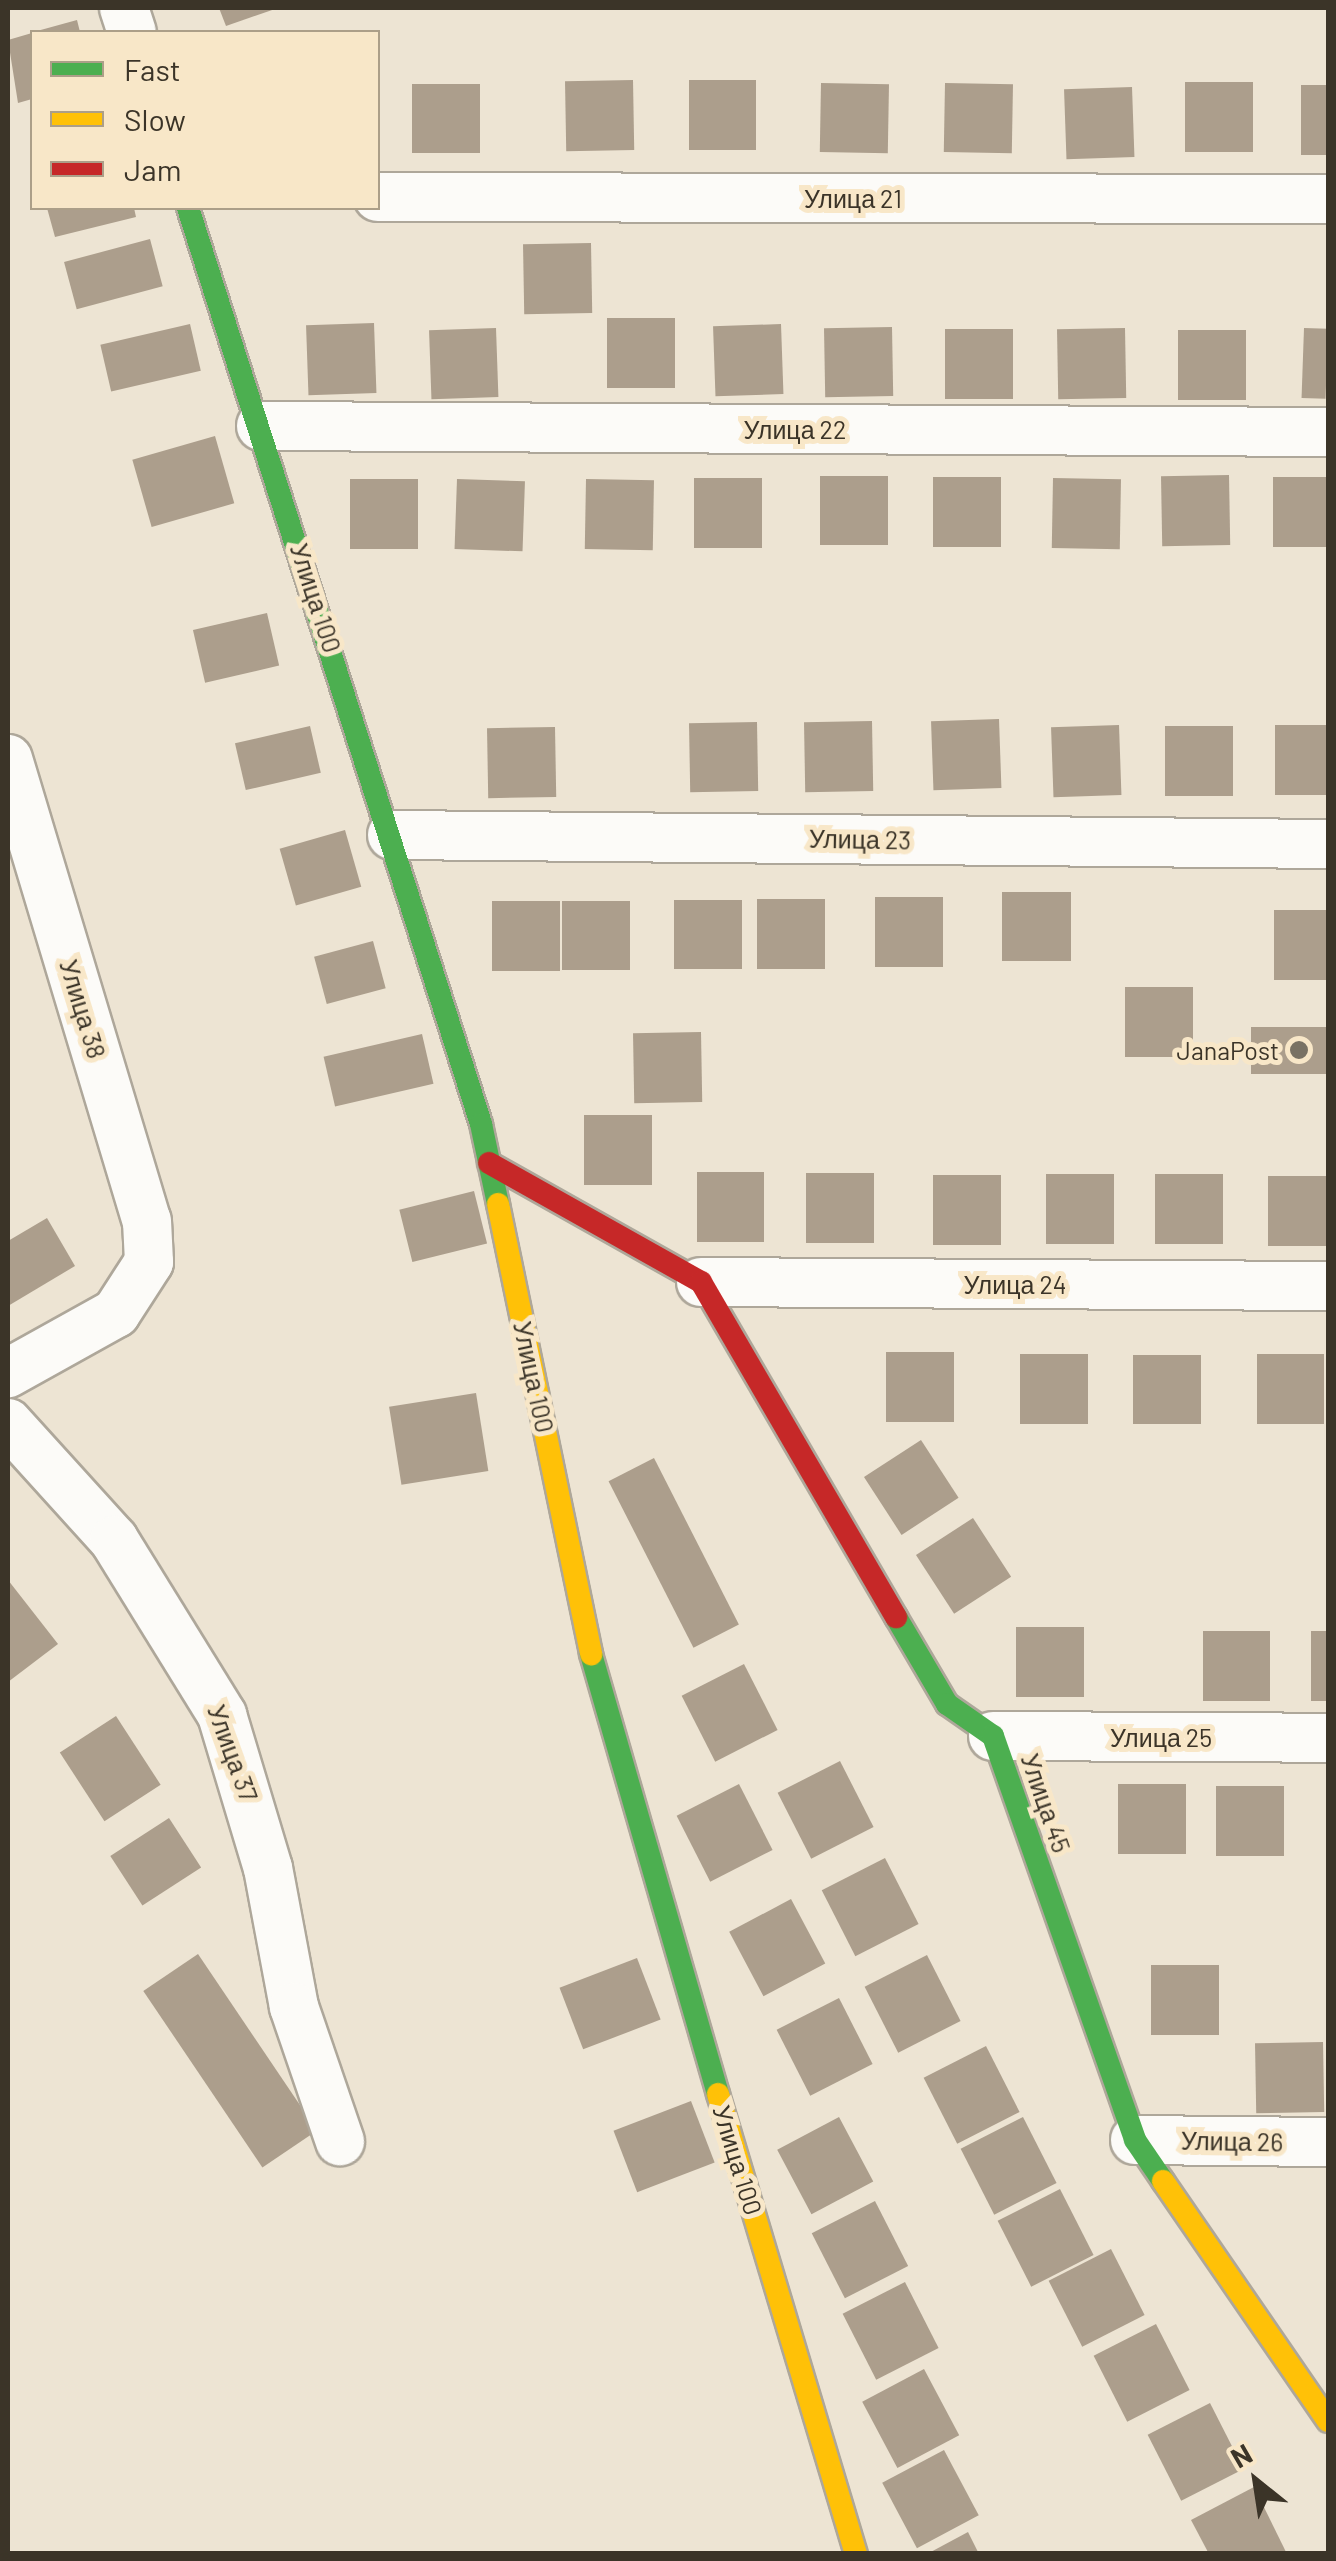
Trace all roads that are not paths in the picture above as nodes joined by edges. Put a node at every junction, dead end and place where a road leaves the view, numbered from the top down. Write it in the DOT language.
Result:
graph roads {
  1 [pos="380,197"];
  2 [pos="1328,200"];
  3 [pos="189,210"];
  4 [pos="261,426"];
  5 [pos="1328,432"];
  6 [pos="8,759"];
  7 [pos="392,836"];
  8 [pos="1328,844"];
  9 [pos="490,1163"];
  10 [pos="702,1282"];
  11 [pos="1328,1286"];
  12 [pos="8,1373"];
  13 [pos="8,1424"];
  14 [pos="993,1736"];
  15 [pos="1328,1738"];
  16 [pos="1135,2140"];
  17 [pos="340,2141"];
  18 [pos="1328,2142"];
  19 [pos="1328,2421"];
  20 [pos="856,2554"];
  1 -- 2 [label="street, Улица 21"];
  3 -- 4 [label="street, Улица 100"];
  4 -- 5 [label="street, Улица 22"];
  4 -- 7 [label="street, Улица 100"];
  6 -- 12 [label="street, Улица 38"];
  7 -- 8 [label="street, Улица 23"];
  7 -- 9 [label="street, Улица 100"];
  9 -- 10 [label="street"];
  9 -- 20 [label="street, Улица 100"];
  10 -- 11 [label="street, Улица 24"];
  10 -- 14 [label="street, Улица 45"];
  13 -- 17 [label="street, Улица 37"];
  14 -- 15 [label="street, Улица 25"];
  14 -- 16 [label="street, Улица 45"];
  16 -- 18 [label="street, Улица 26"];
  16 -- 19 [label="street, Улица 45"];
}
